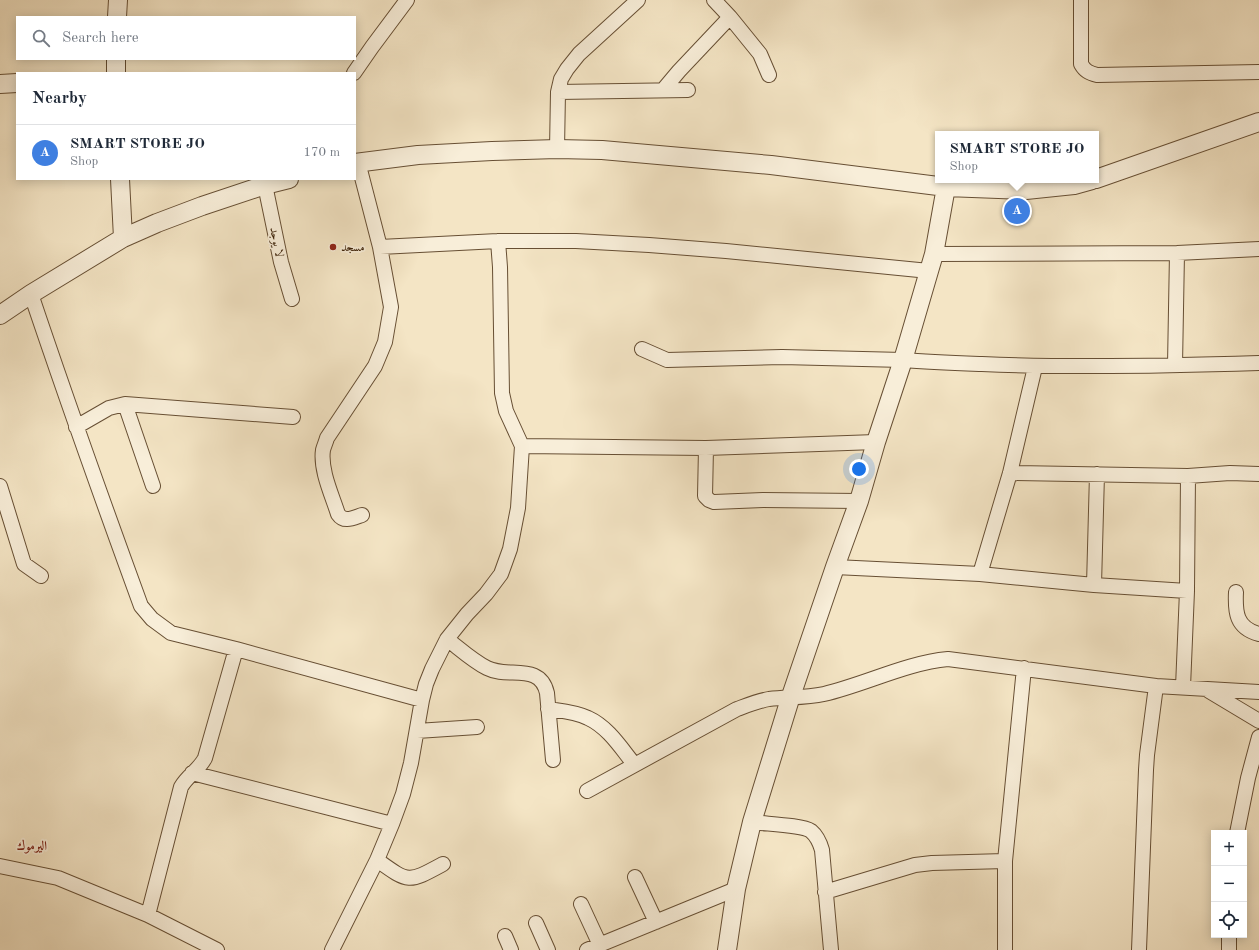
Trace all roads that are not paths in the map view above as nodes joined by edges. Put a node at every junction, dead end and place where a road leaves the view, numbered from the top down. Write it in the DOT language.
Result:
graph roads {
  1 [pos="118,0"];
  2 [pos="407,0"];
  3 [pos="638,0"];
  4 [pos="714,0"];
  5 [pos="1081,0"];
  6 [pos="117,16"];
  7 [pos="730,17"];
  8 [pos="116,60"];
  9 [pos="116,72"];
  10 [pos="355,72"];
  11 [pos="1259,72"];
  12 [pos="769,75"];
  13 [pos="16,83"];
  14 [pos="0,84"];
  15 [pos="663,90"];
  16 [pos="688,90"];
  17 [pos="558,92"];
  18 [pos="1259,122"];
  19 [pos="557,149"];
  20 [pos="356,163"];
  21 [pos="1099,178"];
  22 [pos="120,180"];
  23 [pos="285,180"];
  24 [pos="1081,183"];
  25 [pos="265,185"];
  26 [pos="946,187"];
  27 [pos="122,238"];
  28 [pos="498,241"];
  29 [pos="380,248"];
  30 [pos="1259,249"];
  31 [pos="1177,253"];
  32 [pos="931,262"];
  33 [pos="31,294"];
  34 [pos="292,299"];
  35 [pos="0,315"];
  36 [pos="642,349"];
  37 [pos="903,360"];
  38 [pos="1259,363"];
  39 [pos="1175,365"];
  40 [pos="1035,367"];
  41 [pos="125,404"];
  42 [pos="293,417"];
  43 [pos="76,427"];
  44 [pos="876,442"];
  45 [pos="522,446"];
  46 [pos="706,448"];
  47 [pos="1010,473"];
  48 [pos="1098,474"];
  49 [pos="1259,474"];
  50 [pos="1188,476"];
  51 [pos="0,486"];
  52 [pos="152,486"];
  53 [pos="859,501"];
  54 [pos="362,515"];
  55 [pos="834,567"];
  56 [pos="980,574"];
  57 [pos="41,576"];
  58 [pos="1094,585"];
  59 [pos="1187,591"];
  60 [pos="1236,592"];
  61 [pos="1259,634"];
  62 [pos="447,639"];
  63 [pos="236,649"];
  64 [pos="1024,668"];
  65 [pos="1156,686"];
  66 [pos="1183,687"];
  67 [pos="1207,690"];
  68 [pos="1259,692"];
  69 [pos="790,698"];
  70 [pos="422,700"];
  71 [pos="548,709"];
  72 [pos="1259,721"];
  73 [pos="477,727"];
  74 [pos="417,731"];
  75 [pos="1259,737"];
  76 [pos="553,760"];
  77 [pos="634,764"];
  78 [pos="192,773"];
  79 [pos="587,791"];
  80 [pos="752,822"];
  81 [pos="392,824"];
  82 [pos="1239,830"];
  83 [pos="377,860"];
  84 [pos="1005,861"];
  85 [pos="443,864"];
  86 [pos="0,866"];
  87 [pos="635,877"];
  88 [pos="736,890"];
  89 [pos="825,892"];
  90 [pos="581,904"];
  91 [pos="148,915"];
  92 [pos="656,922"];
  93 [pos="536,923"];
  94 [pos="505,936"];
  95 [pos="1229,938"];
  96 [pos="594,947"];
  97 [pos="217,950"];
  98 [pos="332,950"];
  99 [pos="511,950"];
  100 [pos="548,950"];
  101 [pos="727,950"];
  102 [pos="831,950"];
  103 [pos="1005,950"];
  104 [pos="1139,950"];
  105 [pos="1229,950"];
  1 -- 6 [label="street"];
  2 -- 10 [label="street"];
  3 -- 17 [label="street"];
  4 -- 7 [label="street"];
  5 -- 11 [label="street"];
  7 -- 12 [label="street"];
  7 -- 15 [label="street"];
  8 -- 9 [label="street"];
  13 -- 14 [label="street"];
  15 -- 16 [label="street"];
  15 -- 17 [label="street"];
  17 -- 19 [label="street"];
  18 -- 21 [label="street"];
  19 -- 20 [label="street"];
  19 -- 26 [label="street"];
  20 -- 29 [label="street"];
  22 -- 27 [label="street"];
  23 -- 25 [label="street"];
  24 -- 26 [label="street"];
  25 -- 27 [label="street"];
  25 -- 34 [label="street, لا يوجد"];
  26 -- 32 [label="street"];
  27 -- 33 [label="street"];
  28 -- 29 [label="street"];
  28 -- 32 [label="street"];
  28 -- 45 [label="street"];
  29 -- 54 [label="street"];
  30 -- 31 [label="street"];
  31 -- 32 [label="street"];
  31 -- 39 [label="street"];
  32 -- 37 [label="street"];
  33 -- 35 [label="street"];
  33 -- 43 [label="street"];
  36 -- 37 [label="street"];
  37 -- 40 [label="street"];
  37 -- 44 [label="street"];
  38 -- 39 [label="street"];
  39 -- 40 [label="street"];
  40 -- 47 [label="street"];
  41 -- 42 [label="street"];
  41 -- 43 [label="street"];
  41 -- 52 [label="street"];
  43 -- 63 [label="street"];
  44 -- 46 [label="street"];
  44 -- 53 [label="street"];
  45 -- 46 [label="street"];
  45 -- 62 [label="street"];
  46 -- 53 [label="street"];
  47 -- 48 [label="street"];
  47 -- 56 [label="street"];
  48 -- 50 [label="street"];
  48 -- 58 [label="street"];
  49 -- 50 [label="street"];
  50 -- 59 [label="street"];
  51 -- 57 [label="street"];
  53 -- 55 [label="street"];
  55 -- 56 [label="street"];
  55 -- 69 [label="street"];
  56 -- 58 [label="street"];
  58 -- 59 [label="street"];
  59 -- 66 [label="street"];
  60 -- 61 [label="street"];
  62 -- 70 [label="street"];
  62 -- 71 [label="street"];
  63 -- 70 [label="street"];
  63 -- 78 [label="street"];
  64 -- 65 [label="street"];
  64 -- 69 [label="street"];
  64 -- 84 [label="street"];
  65 -- 66 [label="street"];
  65 -- 104 [label="street"];
  66 -- 67 [label="street"];
  67 -- 68 [label="street"];
  67 -- 72 [label="street"];
  69 -- 77 [label="street"];
  69 -- 80 [label="street"];
  70 -- 74 [label="street"];
  71 -- 76 [label="street"];
  71 -- 77 [label="street"];
  73 -- 74 [label="street"];
  74 -- 81 [label="street"];
  75 -- 82 [label="street"];
  77 -- 79 [label="street"];
  78 -- 81 [label="street"];
  78 -- 91 [label="street"];
  80 -- 88 [label="street"];
  80 -- 89 [label="street"];
  81 -- 83 [label="street"];
  83 -- 85 [label="street"];
  83 -- 98 [label="street"];
  84 -- 89 [label="street"];
  84 -- 103 [label="street"];
  86 -- 91 [label="street"];
  87 -- 92 [label="street"];
  88 -- 92 [label="street"];
  88 -- 101 [label="street"];
  89 -- 102 [label="street"];
  90 -- 96 [label="street"];
  91 -- 97 [label="street"];
  92 -- 96 [label="street"];
  93 -- 100 [label="street"];
  94 -- 99 [label="street"];
  95 -- 105 [label="street"];
}
